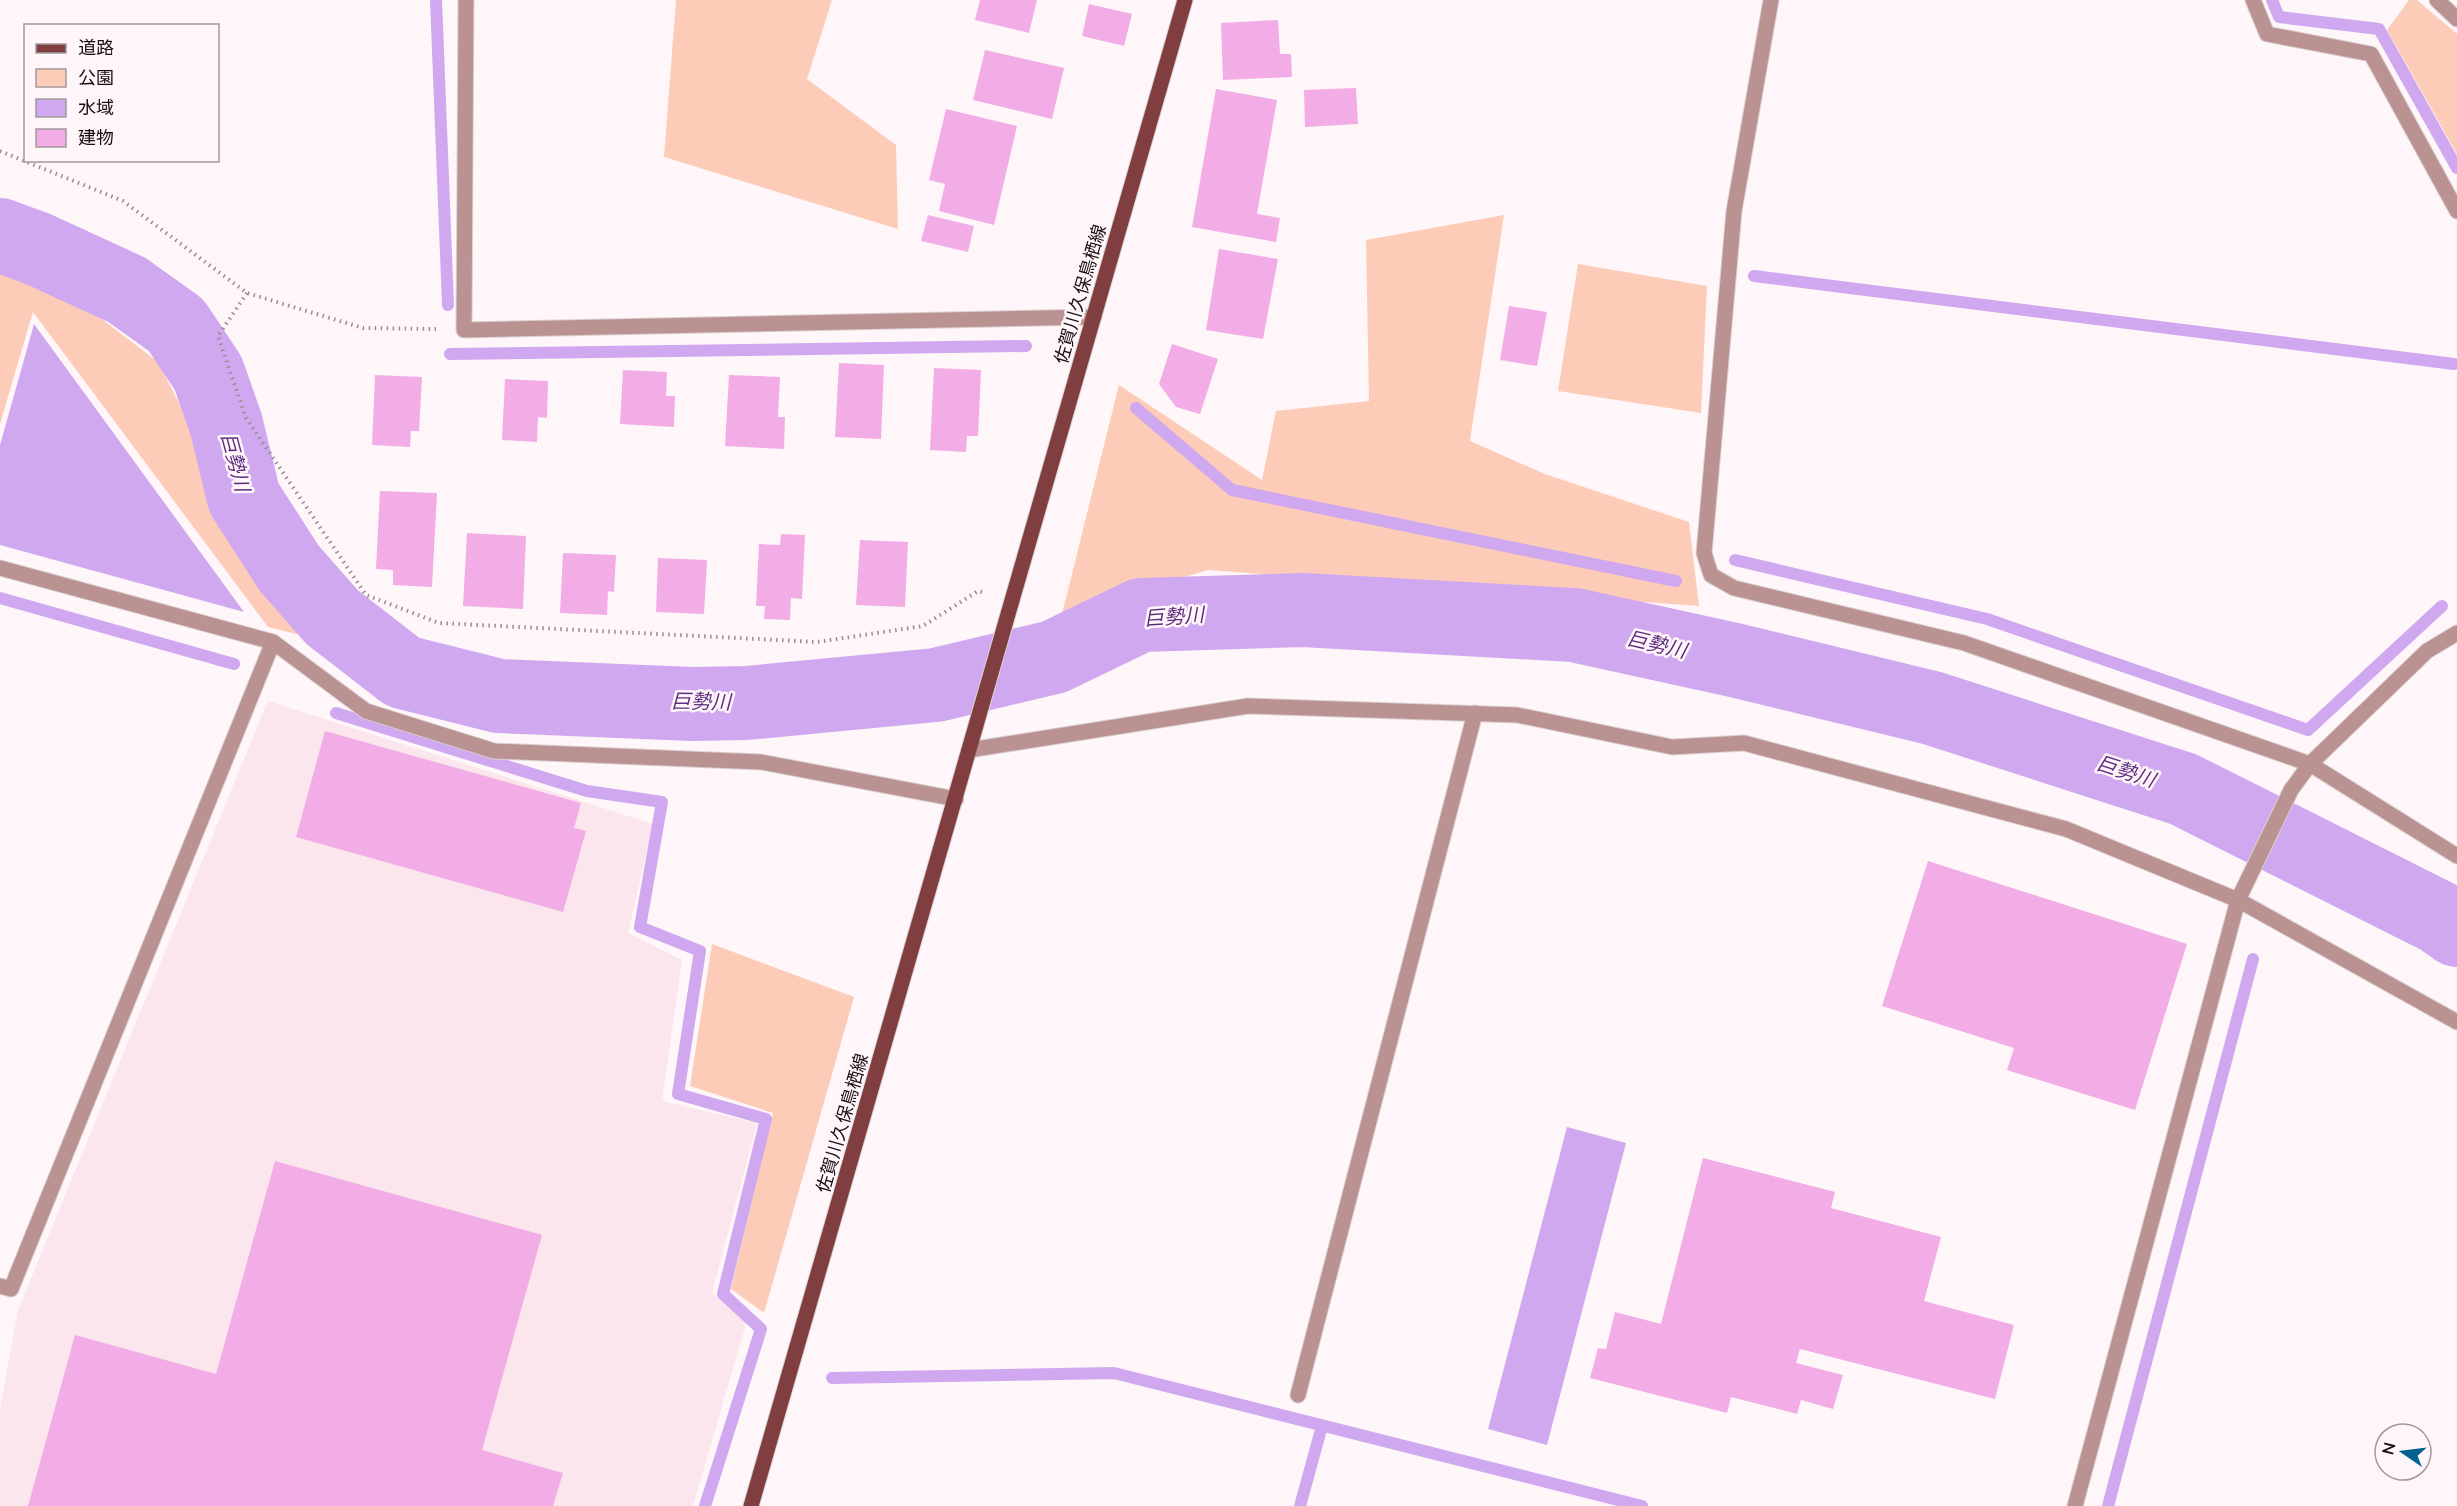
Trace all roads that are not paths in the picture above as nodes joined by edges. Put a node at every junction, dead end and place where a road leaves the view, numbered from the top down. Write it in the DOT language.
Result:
graph roads {
  1 [pos="466,0"];
  2 [pos="1185,0"];
  3 [pos="1771,0"];
  4 [pos="2253,0"];
  5 [pos="2438,0"];
  6 [pos="2457,19"];
  7 [pos="2457,211"];
  8 [pos="1094,317"];
  9 [pos="0,568"];
  10 [pos="2457,633"];
  11 [pos="273,642"];
  12 [pos="1475,713"];
  13 [pos="969,750"];
  14 [pos="2310,765"];
  15 [pos="956,799"];
  16 [pos="2457,856"];
  17 [pos="2238,900"];
  18 [pos="2457,1022"];
  19 [pos="0,1286"];
  20 [pos="1298,1395"];
  21 [pos="751,1506"];
  22 [pos="2075,1506"];
  1 -- 8 [label="street"];
  2 -- 8 [label="main road, 佐賀川久保鳥栖線"];
  3 -- 14 [label="street"];
  4 -- 7 [label="street"];
  5 -- 6 [label="street"];
  8 -- 13 [label="main road, 佐賀川久保鳥栖線"];
  9 -- 11 [label="street"];
  10 -- 14 [label="street"];
  11 -- 15 [label="street"];
  11 -- 19 [label="street"];
  12 -- 13 [label="street"];
  12 -- 17 [label="street"];
  12 -- 20 [label="street"];
  13 -- 15 [label="main road, 佐賀川久保鳥栖線"];
  14 -- 16 [label="street"];
  14 -- 17 [label="street"];
  15 -- 21 [label="main road, 佐賀川久保鳥栖線"];
  17 -- 18 [label="street"];
  17 -- 22 [label="street"];
}
